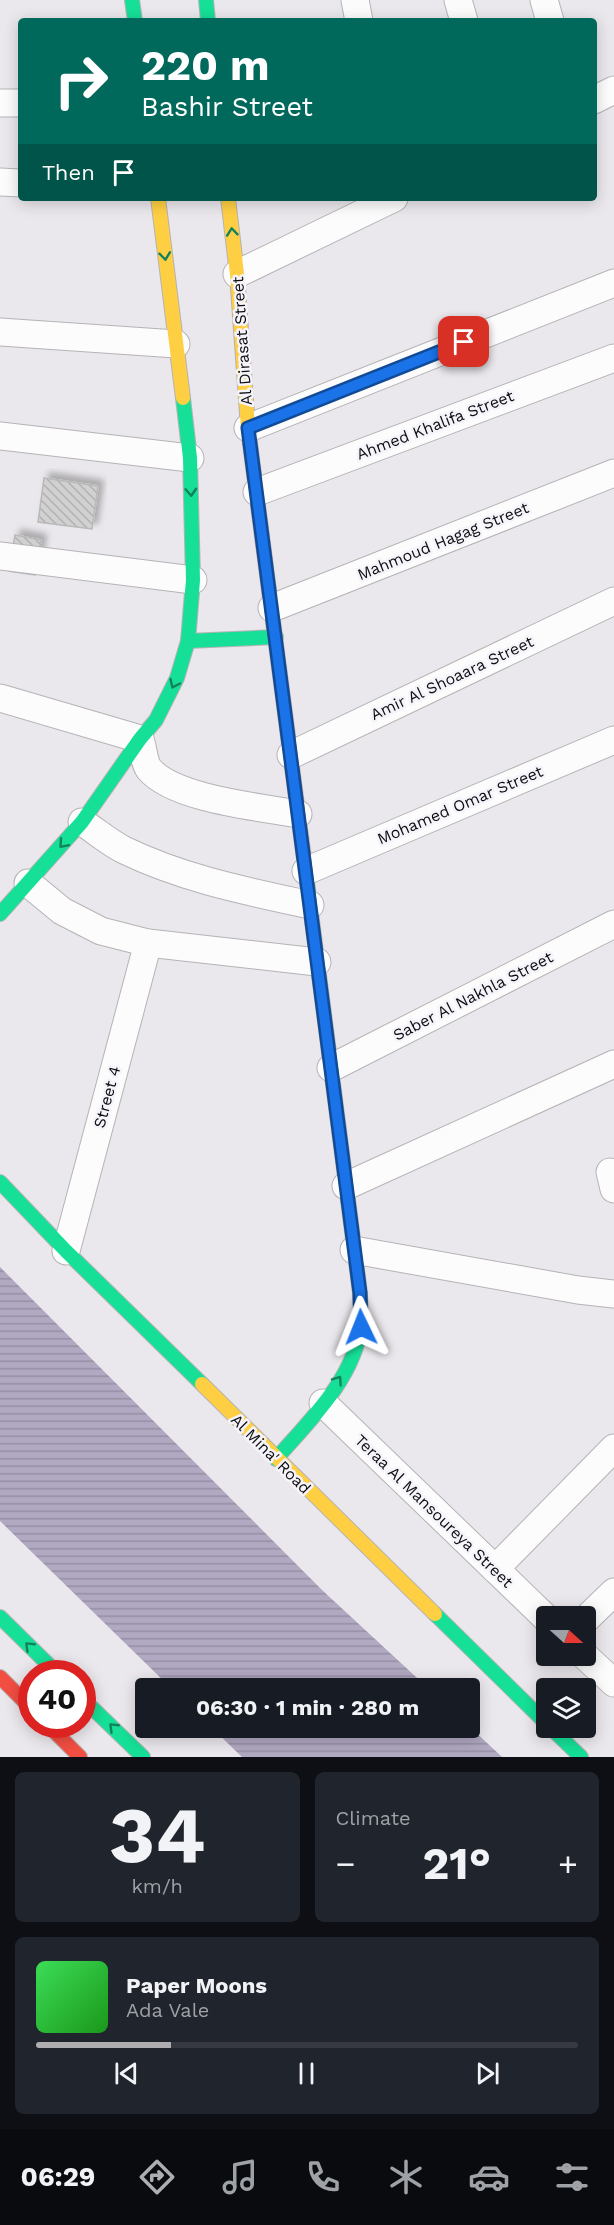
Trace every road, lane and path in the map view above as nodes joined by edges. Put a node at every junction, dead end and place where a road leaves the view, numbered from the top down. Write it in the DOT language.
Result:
graph roads {
  1 [pos="132,0"];
  2 [pos="206,0"];
  3 [pos="355,0"];
  4 [pos="458,0"];
  5 [pos="544,0"];
  6 [pos="135,18"];
  7 [pos="208,18"];
  8 [pos="358,18"];
  9 [pos="463,18"];
  10 [pos="549,18"];
  11 [pos="614,90"];
  12 [pos="597,98"];
  13 [pos="0,103"];
  14 [pos="18,103"];
  15 [pos="0,182"];
  16 [pos="18,183"];
  17 [pos="158,201"];
  18 [pos="228,201"];
  19 [pos="388,201"];
  20 [pos="237,274"];
  21 [pos="614,283"];
  22 [pos="0,332"];
  23 [pos="176,344"];
  24 [pos="614,358"];
  25 [pos="248,428"];
  26 [pos="0,436"];
  27 [pos="190,458"];
  28 [pos="614,473"];
  29 [pos="257,492"];
  30 [pos="0,556"];
  31 [pos="193,580"];
  32 [pos="614,601"];
  33 [pos="272,608"];
  34 [pos="276,637"];
  35 [pos="188,641"];
  36 [pos="0,698"];
  37 [pos="140,738"];
  38 [pos="614,740"];
  39 [pos="291,755"];
  40 [pos="298,814"];
  41 [pos="82,822"];
  42 [pos="306,871"];
  43 [pos="28,883"];
  44 [pos="310,905"];
  45 [pos="0,914"];
  46 [pos="614,924"];
  47 [pos="148,943"];
  48 [pos="317,962"];
  49 [pos="614,1064"];
  50 [pos="331,1068"];
  51 [pos="0,1182"];
  52 [pos="346,1186"];
  53 [pos="354,1250"];
  54 [pos="66,1251"];
  55 [pos="614,1294"];
  56 [pos="322,1403"];
  57 [pos="614,1448"];
  58 [pos="276,1459"];
  59 [pos="495,1569"];
  60 [pos="614,1592"];
  61 [pos="536,1608"];
  62 [pos="596,1609"];
  63 [pos="0,1617"];
  64 [pos="44,1660"];
  65 [pos="596,1666"];
  66 [pos="0,1677"];
  67 [pos="614,1683"];
  68 [pos="18,1695"];
  69 [pos="96,1712"];
  70 [pos="536,1713"];
  71 [pos="61,1738"];
  72 [pos="561,1738"];
  73 [pos="80,1757"];
  74 [pos="143,1757"];
  75 [pos="581,1757"];
  1 -- 6 [label="main road"];
  2 -- 7 [label="main road"];
  3 -- 8 [label="street"];
  4 -- 9 [label="street"];
  5 -- 10 [label="street"];
  11 -- 12 [label="street"];
  13 -- 14 [label="street"];
  15 -- 16 [label="street"];
  17 -- 23 [label="main road, one-way"];
  20 -- 18 [label="main road, Al Dirasat Street, one-way"];
  19 -- 20 [label="street"];
  20 -- 25 [label="main road, Al Dirasat Street"];
  21 -- 25 [label="street"];
  22 -- 23 [label="street"];
  23 -- 27 [label="main road"];
  24 -- 29 [label="street, Ahmed Khalifa Street"];
  25 -- 29 [label="main road, Al Dirasat Street"];
  26 -- 27 [label="street"];
  27 -- 31 [label="main road, one-way"];
  28 -- 33 [label="street, Mahmoud Hagag Street"];
  29 -- 33 [label="main road, Al Dirasat Street"];
  30 -- 31 [label="street"];
  31 -- 35 [label="main road"];
  32 -- 39 [label="street, Amir Al Shoaara Street"];
  33 -- 34 [label="main road, Al Dirasat Street"];
  34 -- 35 [label="main road"];
  34 -- 39 [label="main road, Al Dirasat Street"];
  35 -- 37 [label="main road, one-way"];
  36 -- 37 [label="street"];
  37 -- 40 [label="street"];
  37 -- 41 [label="main road"];
  38 -- 42 [label="street, Mohamed Omar Street"];
  39 -- 40 [label="main road, Al Dirasat Street"];
  40 -- 42 [label="main road, Al Dirasat Street"];
  41 -- 43 [label="main road, one-way"];
  41 -- 44 [label="street"];
  42 -- 44 [label="main road, Al Dirasat Street"];
  43 -- 45 [label="main road"];
  43 -- 47 [label="street"];
  44 -- 48 [label="main road, Al Dirasat Street"];
  46 -- 50 [label="street, Saber Al Nakhla Street"];
  47 -- 48 [label="street"];
  47 -- 54 [label="street, Street 4"];
  48 -- 50 [label="main road, Al Dirasat Street"];
  49 -- 52 [label="street"];
  50 -- 52 [label="main road, Al Dirasat Street"];
  51 -- 54 [label="main road, Al Mina' Road"];
  52 -- 53 [label="main road, Al Dirasat Street"];
  53 -- 55 [label="street"];
  56 -- 53 [label="main road, Al Dirasat Street, one-way"];
  54 -- 58 [label="main road, Al Mina' Road"];
  56 -- 58 [label="main road, Al Dirasat Street"];
  56 -- 59 [label="street, Teraa Al Mansoureya Street"];
  57 -- 59 [label="street"];
  58 -- 70 [label="main road, Al Mina' Road"];
  59 -- 61 [label="street, Teraa Al Mansoureya Street"];
  60 -- 62 [label="street"];
  64 -- 63 [label="main road, one-way"];
  65 -- 67 [label="street"];
  66 -- 68 [label="main road"];
  74 -- 69 [label="main road, one-way"];
  71 -- 73 [label="main road"];
  72 -- 75 [label="main road"];
}
